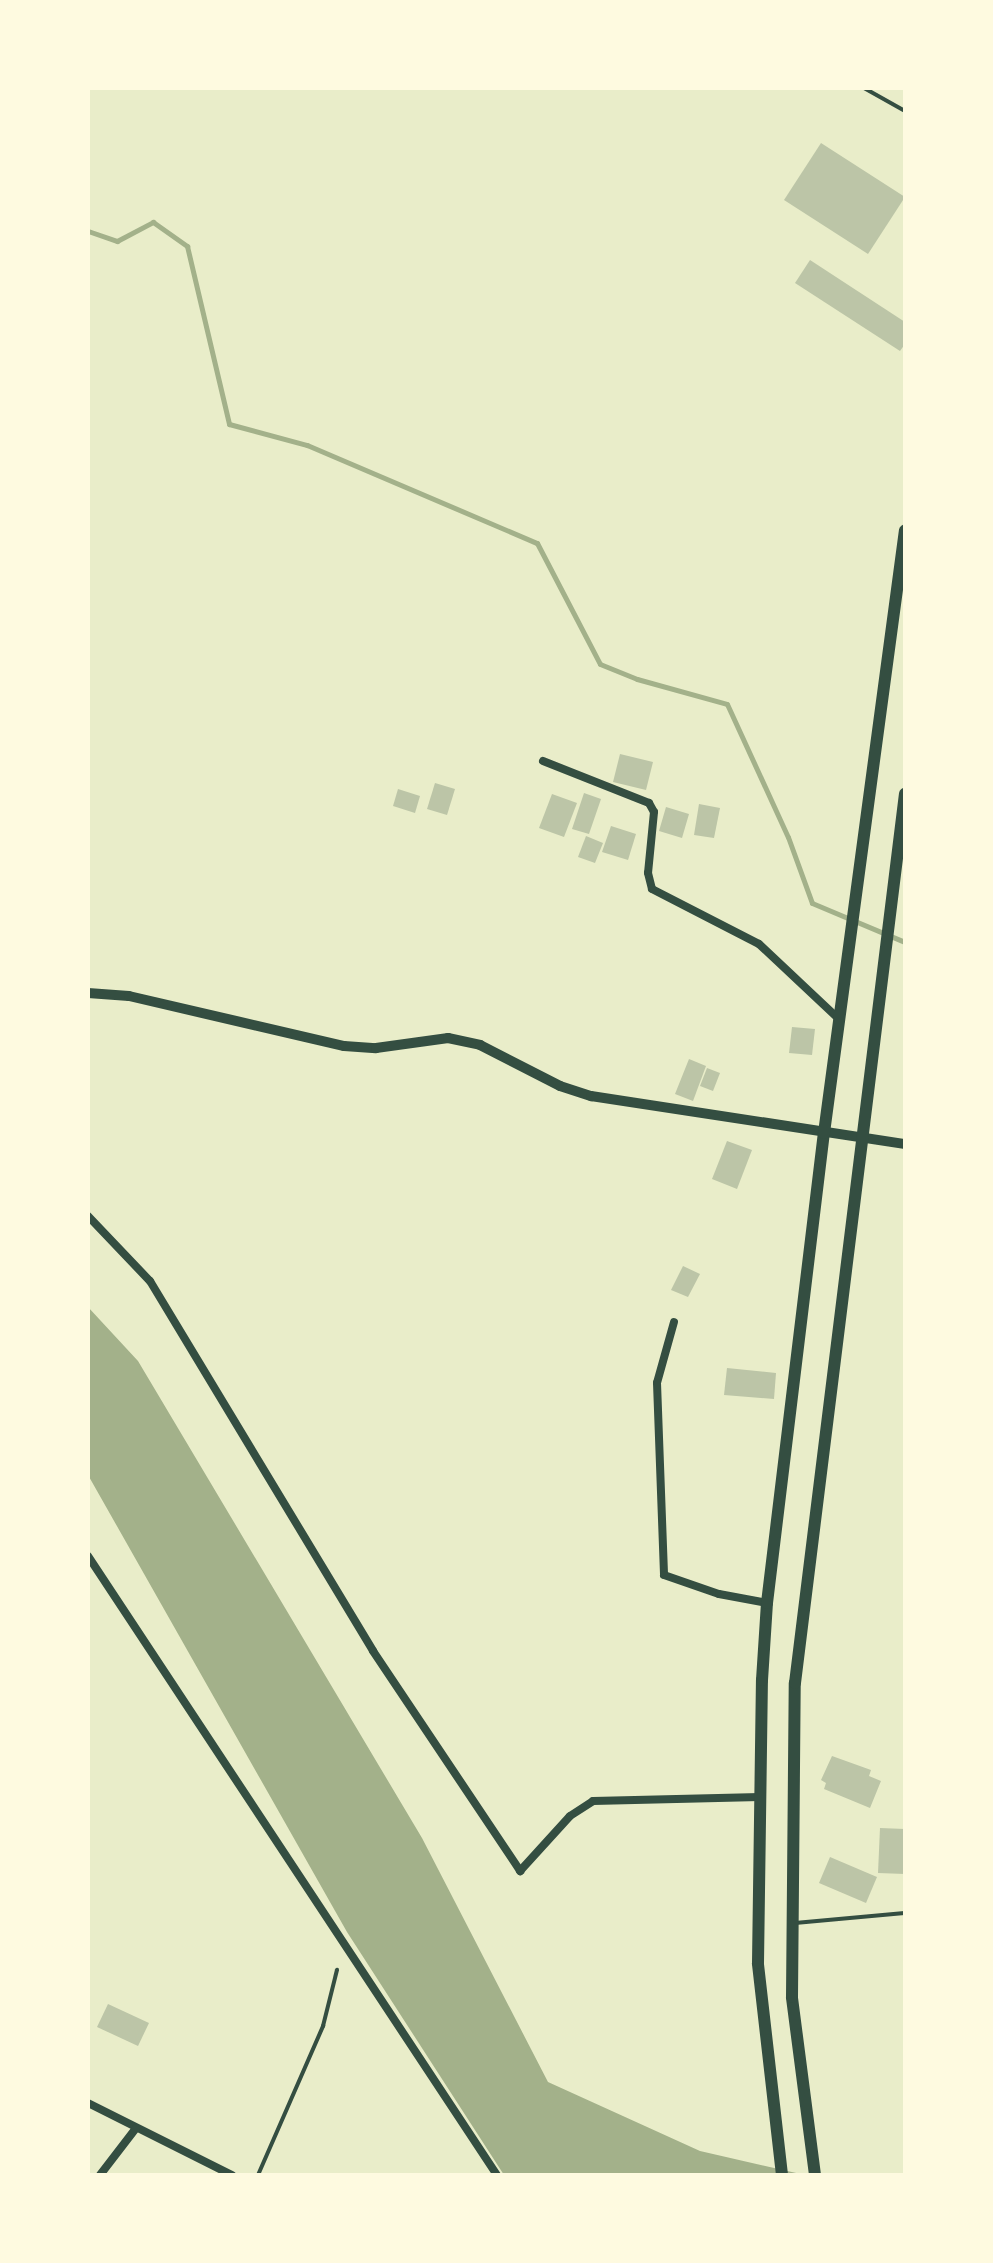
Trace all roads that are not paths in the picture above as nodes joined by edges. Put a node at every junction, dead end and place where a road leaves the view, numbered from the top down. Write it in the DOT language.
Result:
graph roads {
  1 [pos="864,88"];
  2 [pos="905,111"];
  3 [pos="905,530"];
  4 [pos="543,761"];
  5 [pos="905,794"];
  6 [pos="88,993"];
  7 [pos="839,1019"];
  8 [pos="824,1133"];
  9 [pos="860,1139"];
  10 [pos="905,1144"];
  11 [pos="88,1216"];
  12 [pos="674,1322"];
  13 [pos="88,1556"];
  14 [pos="767,1603"];
  15 [pos="760,1797"];
  16 [pos="905,1913"];
  17 [pos="792,1923"];
  18 [pos="337,1970"];
  19 [pos="88,2103"];
  20 [pos="136,2128"];
  21 [pos="100,2175"];
  22 [pos="232,2175"];
  23 [pos="258,2175"];
  24 [pos="497,2175"];
  25 [pos="782,2175"];
  26 [pos="815,2175"];
  1 -- 2 [label="lane"];
  3 -- 7 [label="main road"];
  4 -- 7 [label="street"];
  5 -- 9 [label="main road"];
  6 -- 8 [label="street"];
  7 -- 8 [label="main road"];
  8 -- 9 [label="street"];
  8 -- 14 [label="main road"];
  9 -- 10 [label="street"];
  9 -- 17 [label="main road"];
  11 -- 15 [label="street"];
  12 -- 14 [label="street"];
  13 -- 24 [label="street"];
  14 -- 15 [label="main road"];
  15 -- 25 [label="main road"];
  16 -- 17 [label="lane"];
  17 -- 26 [label="main road"];
  18 -- 23 [label="lane"];
  19 -- 20 [label="street"];
  20 -- 21 [label="street"];
  20 -- 22 [label="street"];
}
